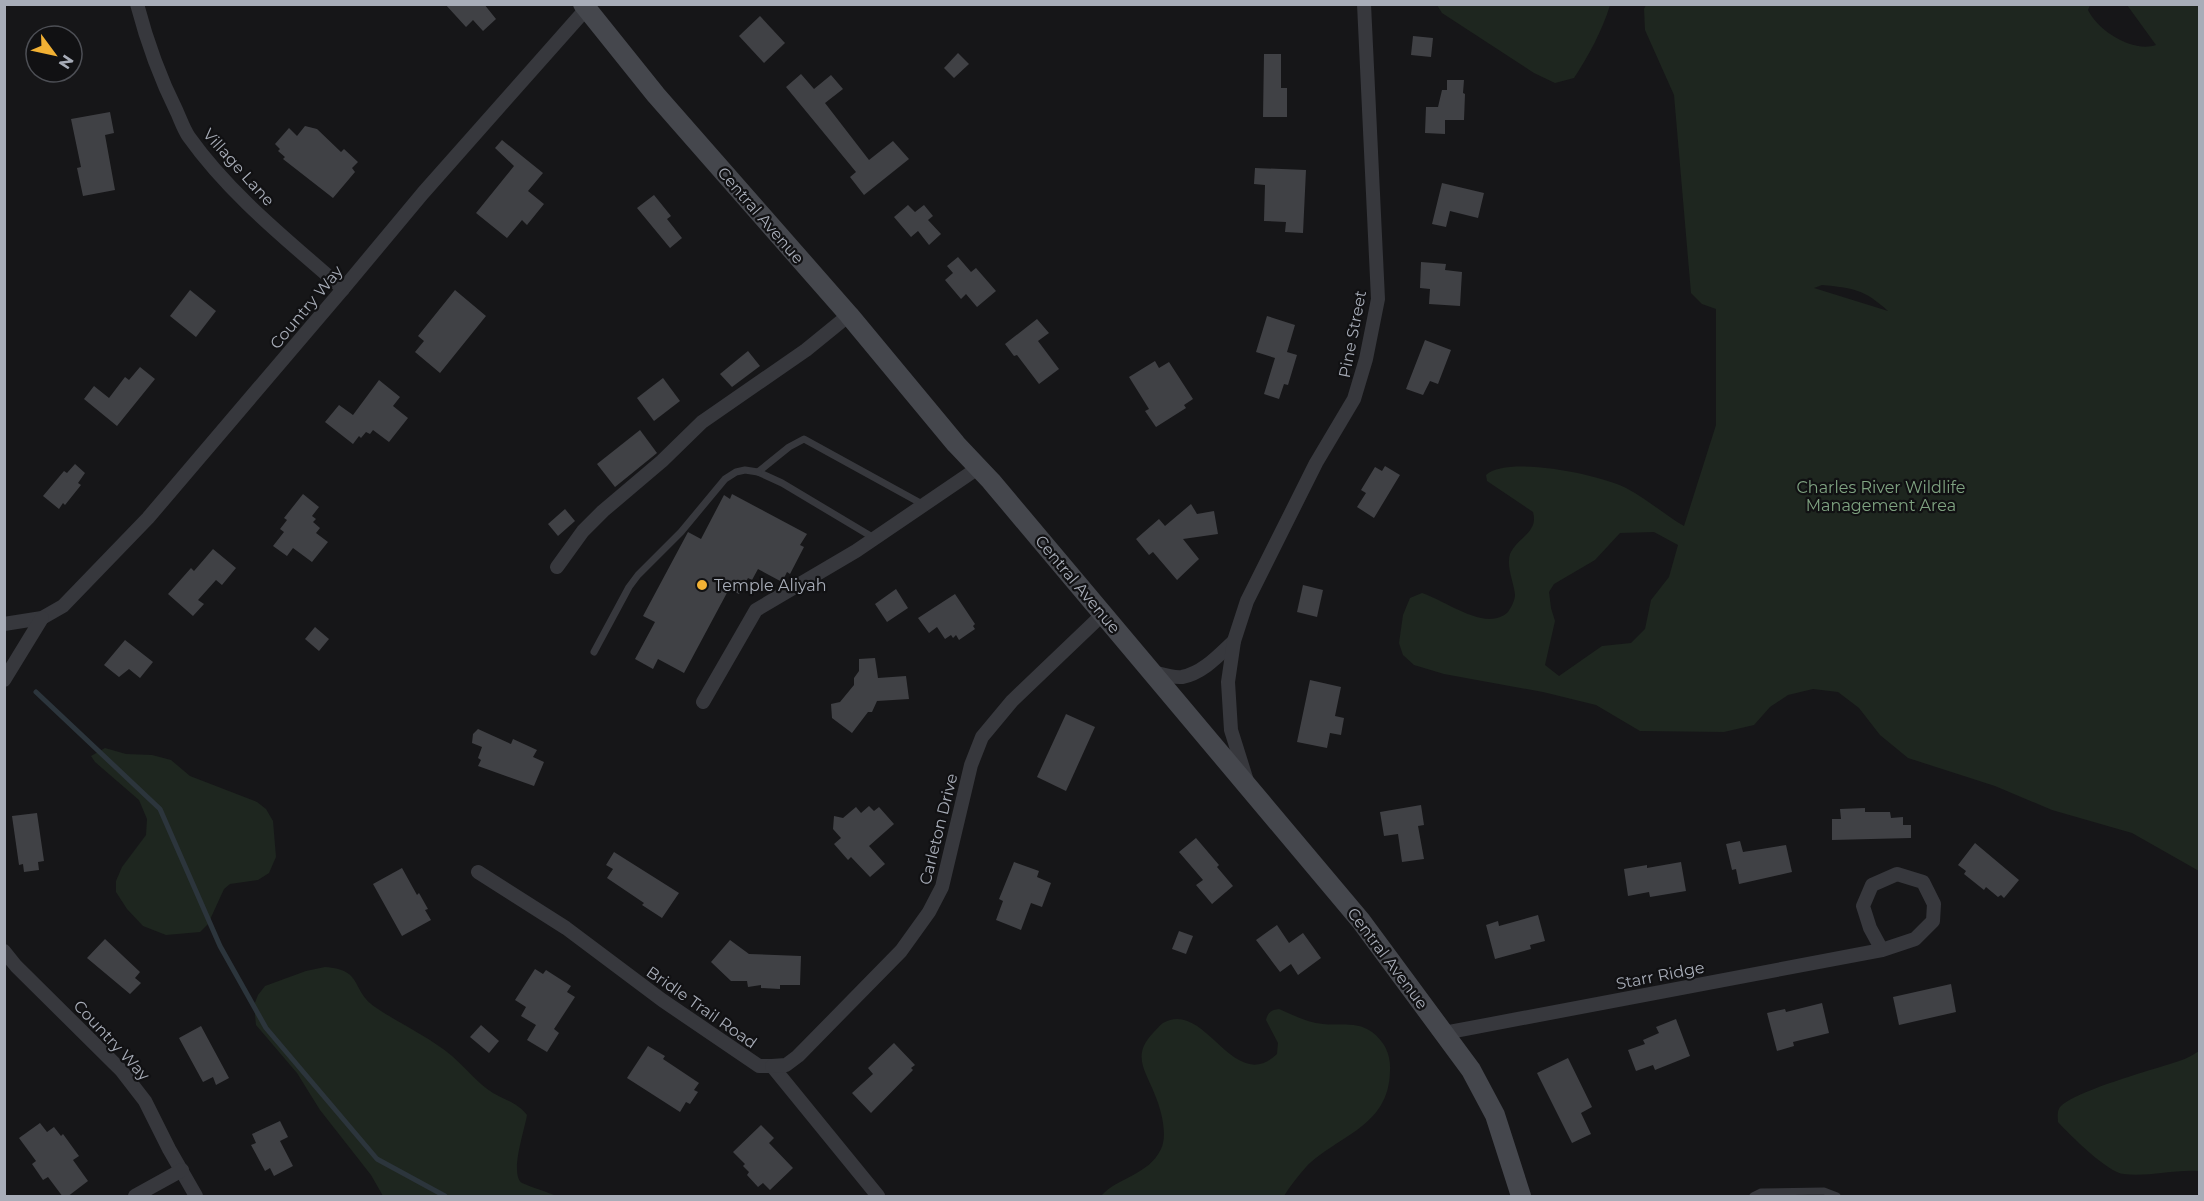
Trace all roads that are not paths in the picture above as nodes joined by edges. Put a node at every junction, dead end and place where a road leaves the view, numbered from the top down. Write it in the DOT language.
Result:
graph roads {
  1 [pos="137,4"];
  2 [pos="1364,4"];
  3 [pos="584,7"];
  4 [pos="343,289"];
  5 [pos="849,315"];
  6 [pos="978,468"];
  7 [pos="758,472"];
  8 [pos="924,505"];
  9 [pos="874,538"];
  10 [pos="557,567"];
  11 [pos="1103,614"];
  12 [pos="42,618"];
  13 [pos="4,624"];
  14 [pos="1234,641"];
  15 [pos="594,652"];
  16 [pos="1153,672"];
  17 [pos="4,680"];
  18 [pos="703,702"];
  19 [pos="1247,783"];
  20 [pos="478,872"];
  21 [pos="1882,950"];
  22 [pos="4,951"];
  23 [pos="1444,1033"];
  24 [pos="771,1066"];
  25 [pos="182,1170"];
  26 [pos="135,1197"];
  27 [pos="195,1197"];
  28 [pos="878,1197"];
  29 [pos="1521,1197"];
  30 [pos="1753,1197"];
  31 [pos="1837,1197"];
  1 -- 4 [label="street, Village Lane"];
  2 -- 14 [label="street, Pine Street"];
  3 -- 4 [label="street, Country Way"];
  3 -- 5 [label="main road, Central Avenue"];
  4 -- 12 [label="street, Country Way"];
  5 -- 6 [label="main road, Central Avenue"];
  5 -- 10 [label="street"];
  6 -- 8 [label="street"];
  6 -- 11 [label="main road, Central Avenue"];
  7 -- 8 [label="lane"];
  7 -- 9 [label="lane"];
  7 -- 15 [label="lane"];
  8 -- 9 [label="street"];
  9 -- 18 [label="street"];
  11 -- 16 [label="main road, Central Avenue"];
  11 -- 24 [label="street, Carleton Drive"];
  12 -- 13 [label="street, Country Way"];
  12 -- 17 [label="street, Country Way"];
  14 -- 16 [label="street, Pine Street"];
  14 -- 19 [label="street, Pine Street"];
  16 -- 19 [label="main road, Central Avenue"];
  19 -- 23 [label="main road, Central Avenue"];
  20 -- 24 [label="street, Bridle Trail Road"];
  21 -- 21 [label="street, Starr Ridge"];
  21 -- 23 [label="street, Starr Ridge"];
  22 -- 25 [label="street, Country Way"];
  23 -- 29 [label="main road, Central Avenue"];
  24 -- 28 [label="street, Bridle Trail Road"];
  25 -- 26 [label="street"];
  25 -- 27 [label="street, Country Way"];
  30 -- 31 [label="lane"];
}
